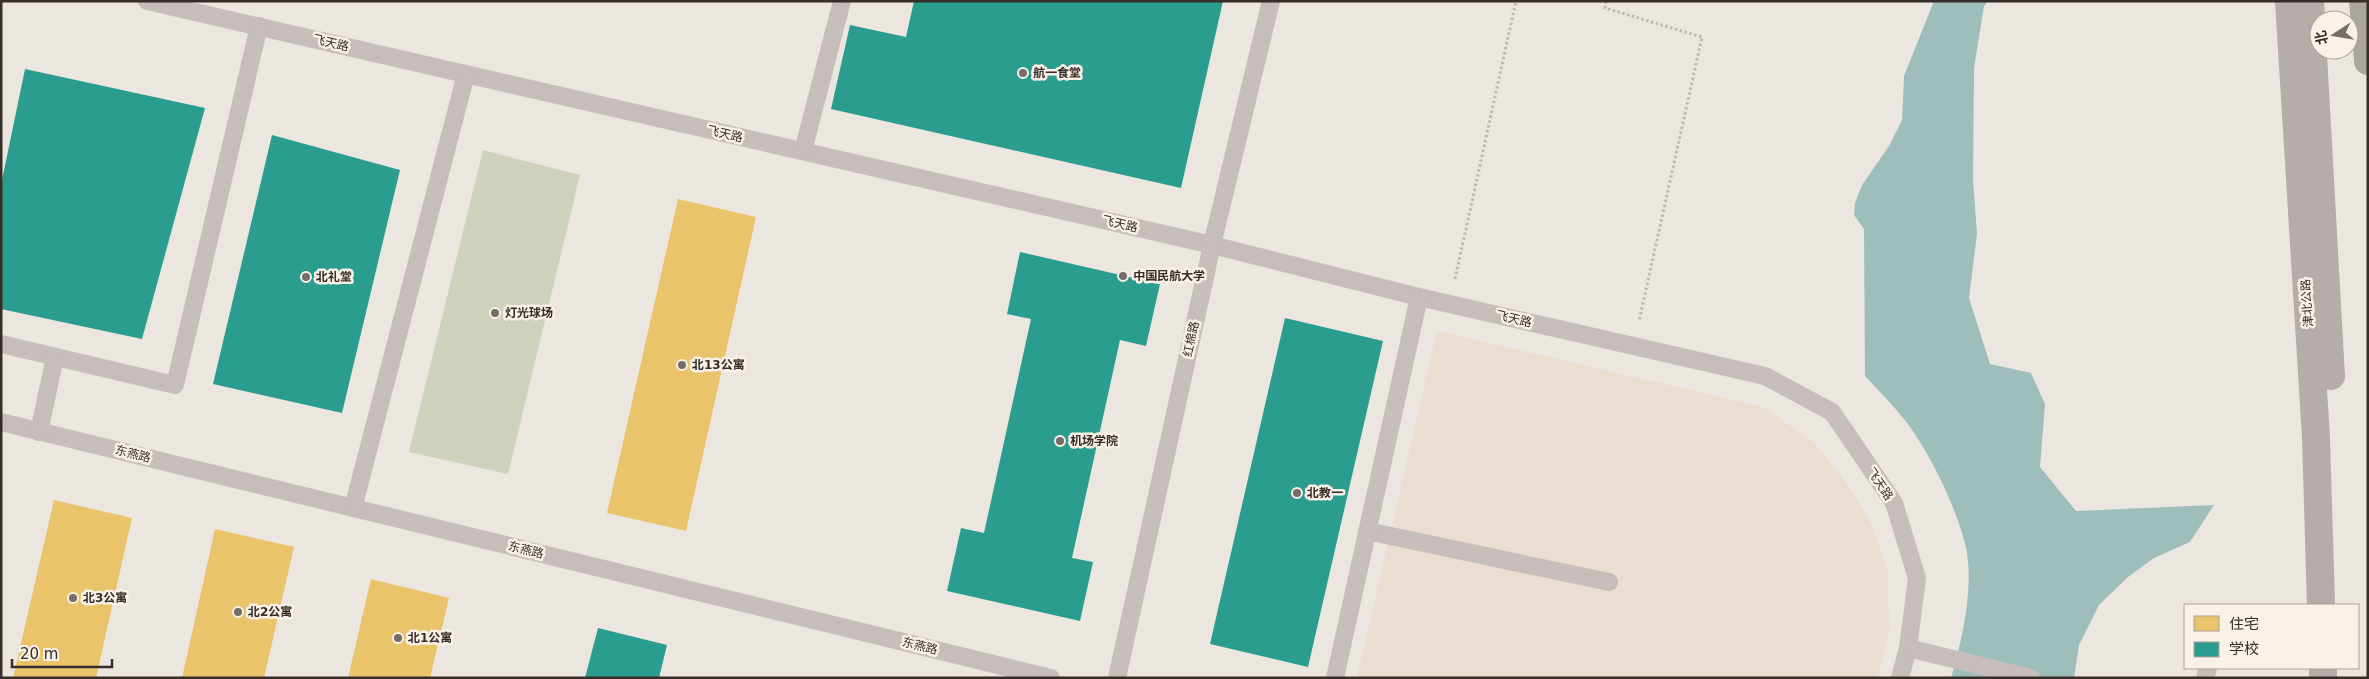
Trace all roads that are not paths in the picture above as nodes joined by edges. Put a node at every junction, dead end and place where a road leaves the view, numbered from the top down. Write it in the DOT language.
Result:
graph roads {
  1 [pos="842,1"];
  2 [pos="1271,1"];
  3 [pos="2289,1"];
  4 [pos="2310,1"];
  5 [pos="2363,1"];
  6 [pos="151,2"];
  7 [pos="259,26"];
  8 [pos="2368,61"];
  9 [pos="466,74"];
  10 [pos="803,151"];
  11 [pos="1212,245"];
  12 [pos="1419,297"];
  13 [pos="1,344"];
  14 [pos="55,357"];
  15 [pos="1,422"];
  16 [pos="39,432"];
  17 [pos="353,508"];
  18 [pos="1367,531"];
  19 [pos="1609,582"];
  20 [pos="2321,604"];
  21 [pos="2339,604"];
  22 [pos="1908,648"];
  23 [pos="1051,678"];
  24 [pos="1117,678"];
  25 [pos="1335,678"];
  26 [pos="1900,678"];
  27 [pos="2031,678"];
  1 -- 10 [label="lane"];
  2 -- 11 [label="lane, 红棉路"];
  3 -- 20 [label="main road, 津北公路"];
  4 -- 21 [label="main road, 津北公路"];
  5 -- 8 [label="highway"];
  6 -- 7 [label="lane, 飞天路"];
  7 -- 9 [label="lane, 飞天路"];
  7 -- 14 [label="lane"];
  9 -- 10 [label="lane, 飞天路"];
  9 -- 17 [label="lane"];
  10 -- 11 [label="lane, 飞天路"];
  11 -- 12 [label="lane, 飞天路"];
  11 -- 24 [label="lane, 红棉路"];
  12 -- 18 [label="lane"];
  12 -- 22 [label="lane, 飞天路"];
  13 -- 14 [label="lane"];
  14 -- 16 [label="lane"];
  15 -- 16 [label="lane, 东燕路"];
  16 -- 17 [label="lane, 东燕路"];
  17 -- 23 [label="lane, 东燕路"];
  18 -- 19 [label="lane"];
  18 -- 25 [label="lane"];
  22 -- 26 [label="lane"];
  22 -- 27 [label="lane"];
}
